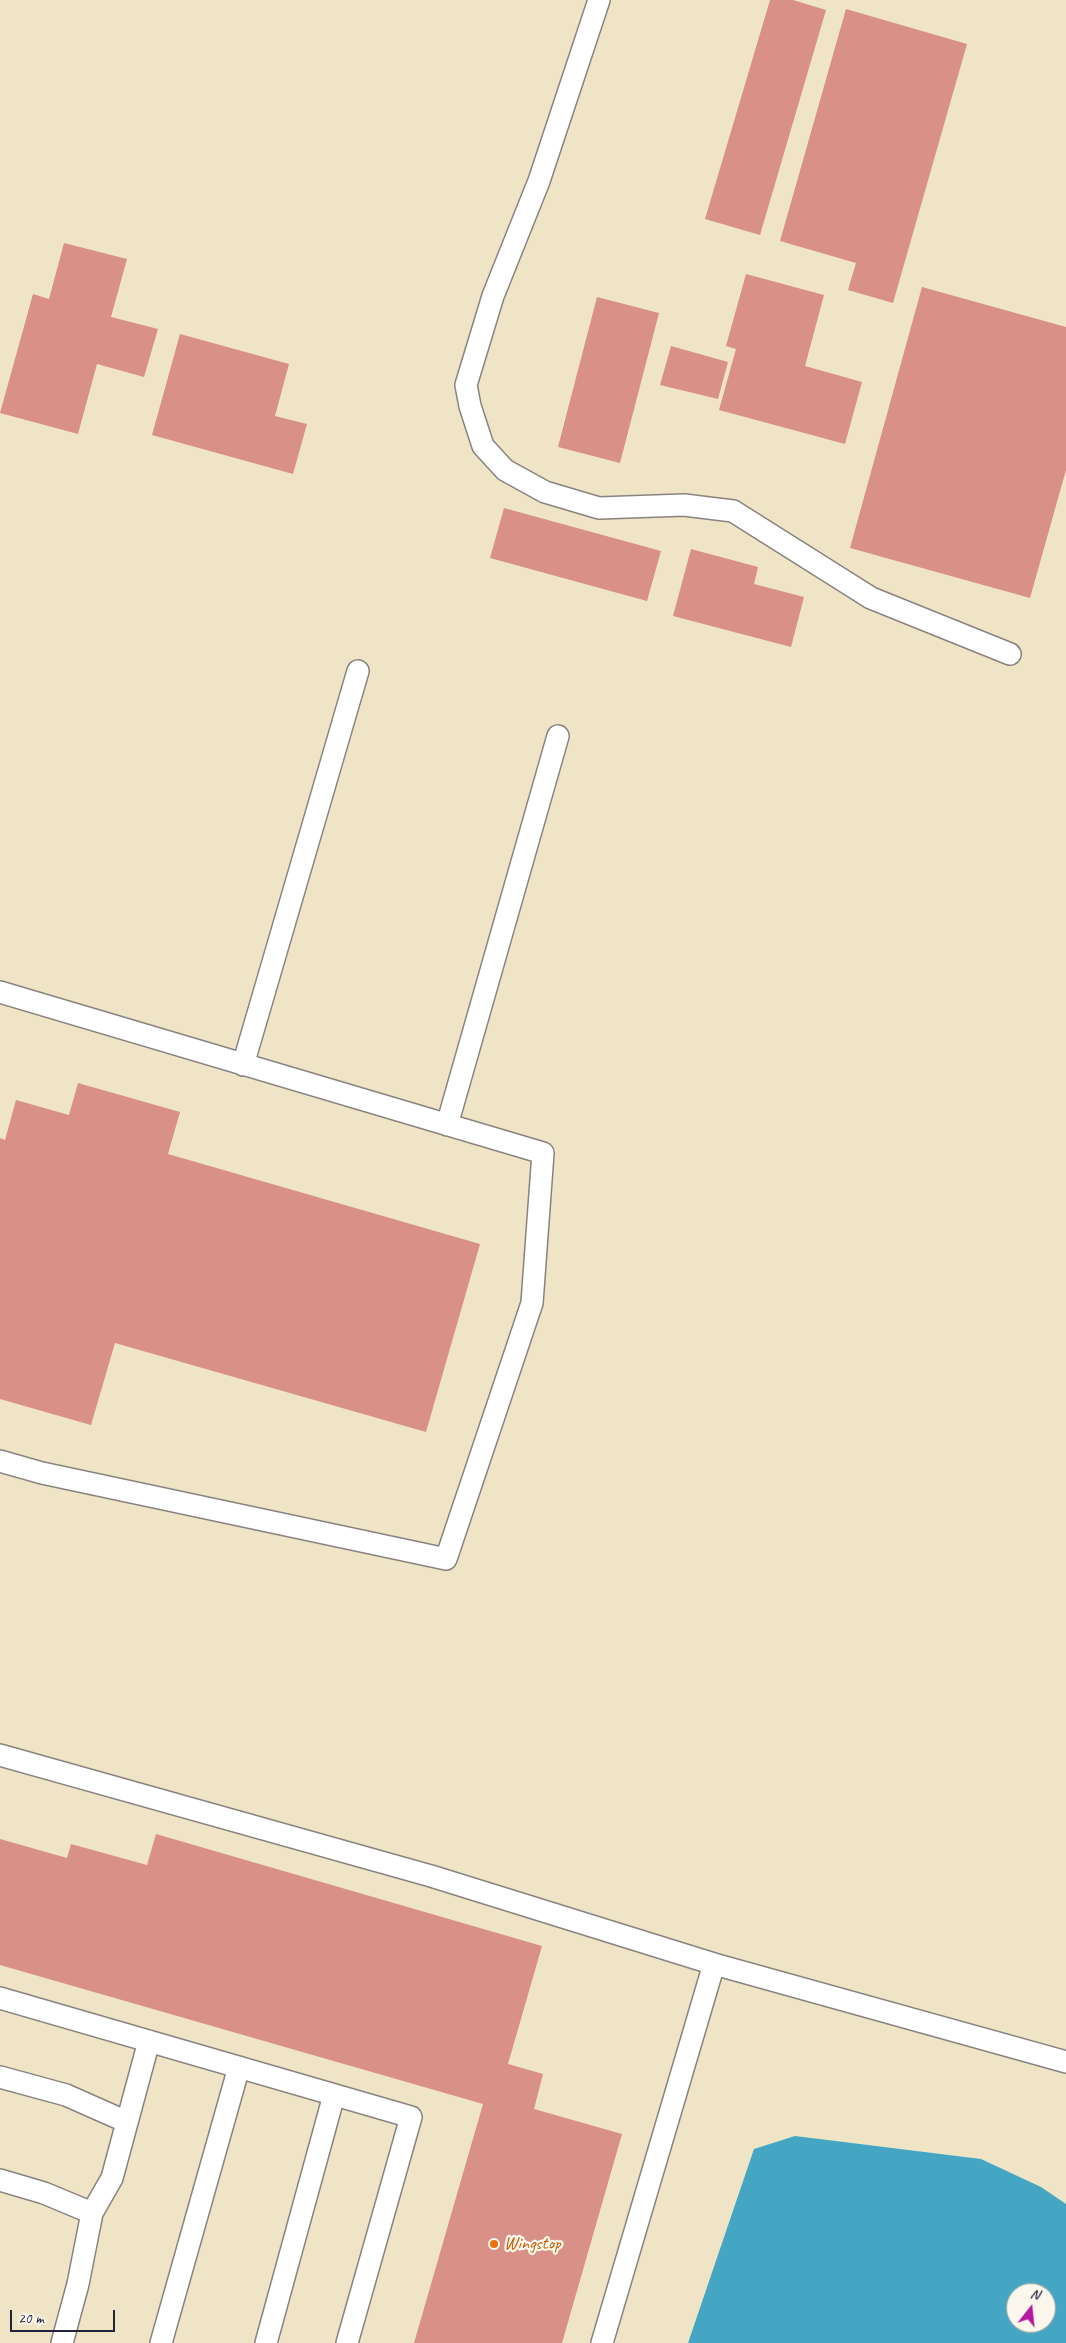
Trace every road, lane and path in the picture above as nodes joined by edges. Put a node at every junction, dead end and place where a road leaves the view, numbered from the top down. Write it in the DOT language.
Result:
graph roads {
  1 [pos="599,0"];
  2 [pos="1010,654"];
  3 [pos="358,671"];
  4 [pos="558,736"];
  5 [pos="0,992"];
  6 [pos="243,1064"];
  7 [pos="447,1125"];
  8 [pos="0,1461"];
  9 [pos="0,1755"];
  10 [pos="714,1964"];
  11 [pos="0,1998"];
  12 [pos="149,2041"];
  13 [pos="1066,2062"];
  14 [pos="238,2067"];
  15 [pos="0,2077"];
  16 [pos="334,2095"];
  17 [pos="127,2122"];
  18 [pos="0,2180"];
  19 [pos="92,2213"];
  20 [pos="62,2343"];
  21 [pos="161,2343"];
  22 [pos="266,2343"];
  23 [pos="347,2343"];
  24 [pos="602,2343"];
  1 -- 2 [label="lane"];
  3 -- 6 [label="lane"];
  4 -- 7 [label="lane"];
  5 -- 6 [label="lane"];
  6 -- 7 [label="lane"];
  7 -- 8 [label="lane"];
  9 -- 10 [label="lane"];
  10 -- 13 [label="lane"];
  10 -- 24 [label="lane"];
  11 -- 12 [label="lane"];
  12 -- 14 [label="lane"];
  12 -- 17 [label="lane"];
  14 -- 16 [label="lane"];
  14 -- 21 [label="lane"];
  15 -- 17 [label="lane"];
  16 -- 22 [label="lane"];
  16 -- 23 [label="lane"];
  17 -- 19 [label="lane"];
  18 -- 19 [label="lane"];
  19 -- 20 [label="lane"];
}
